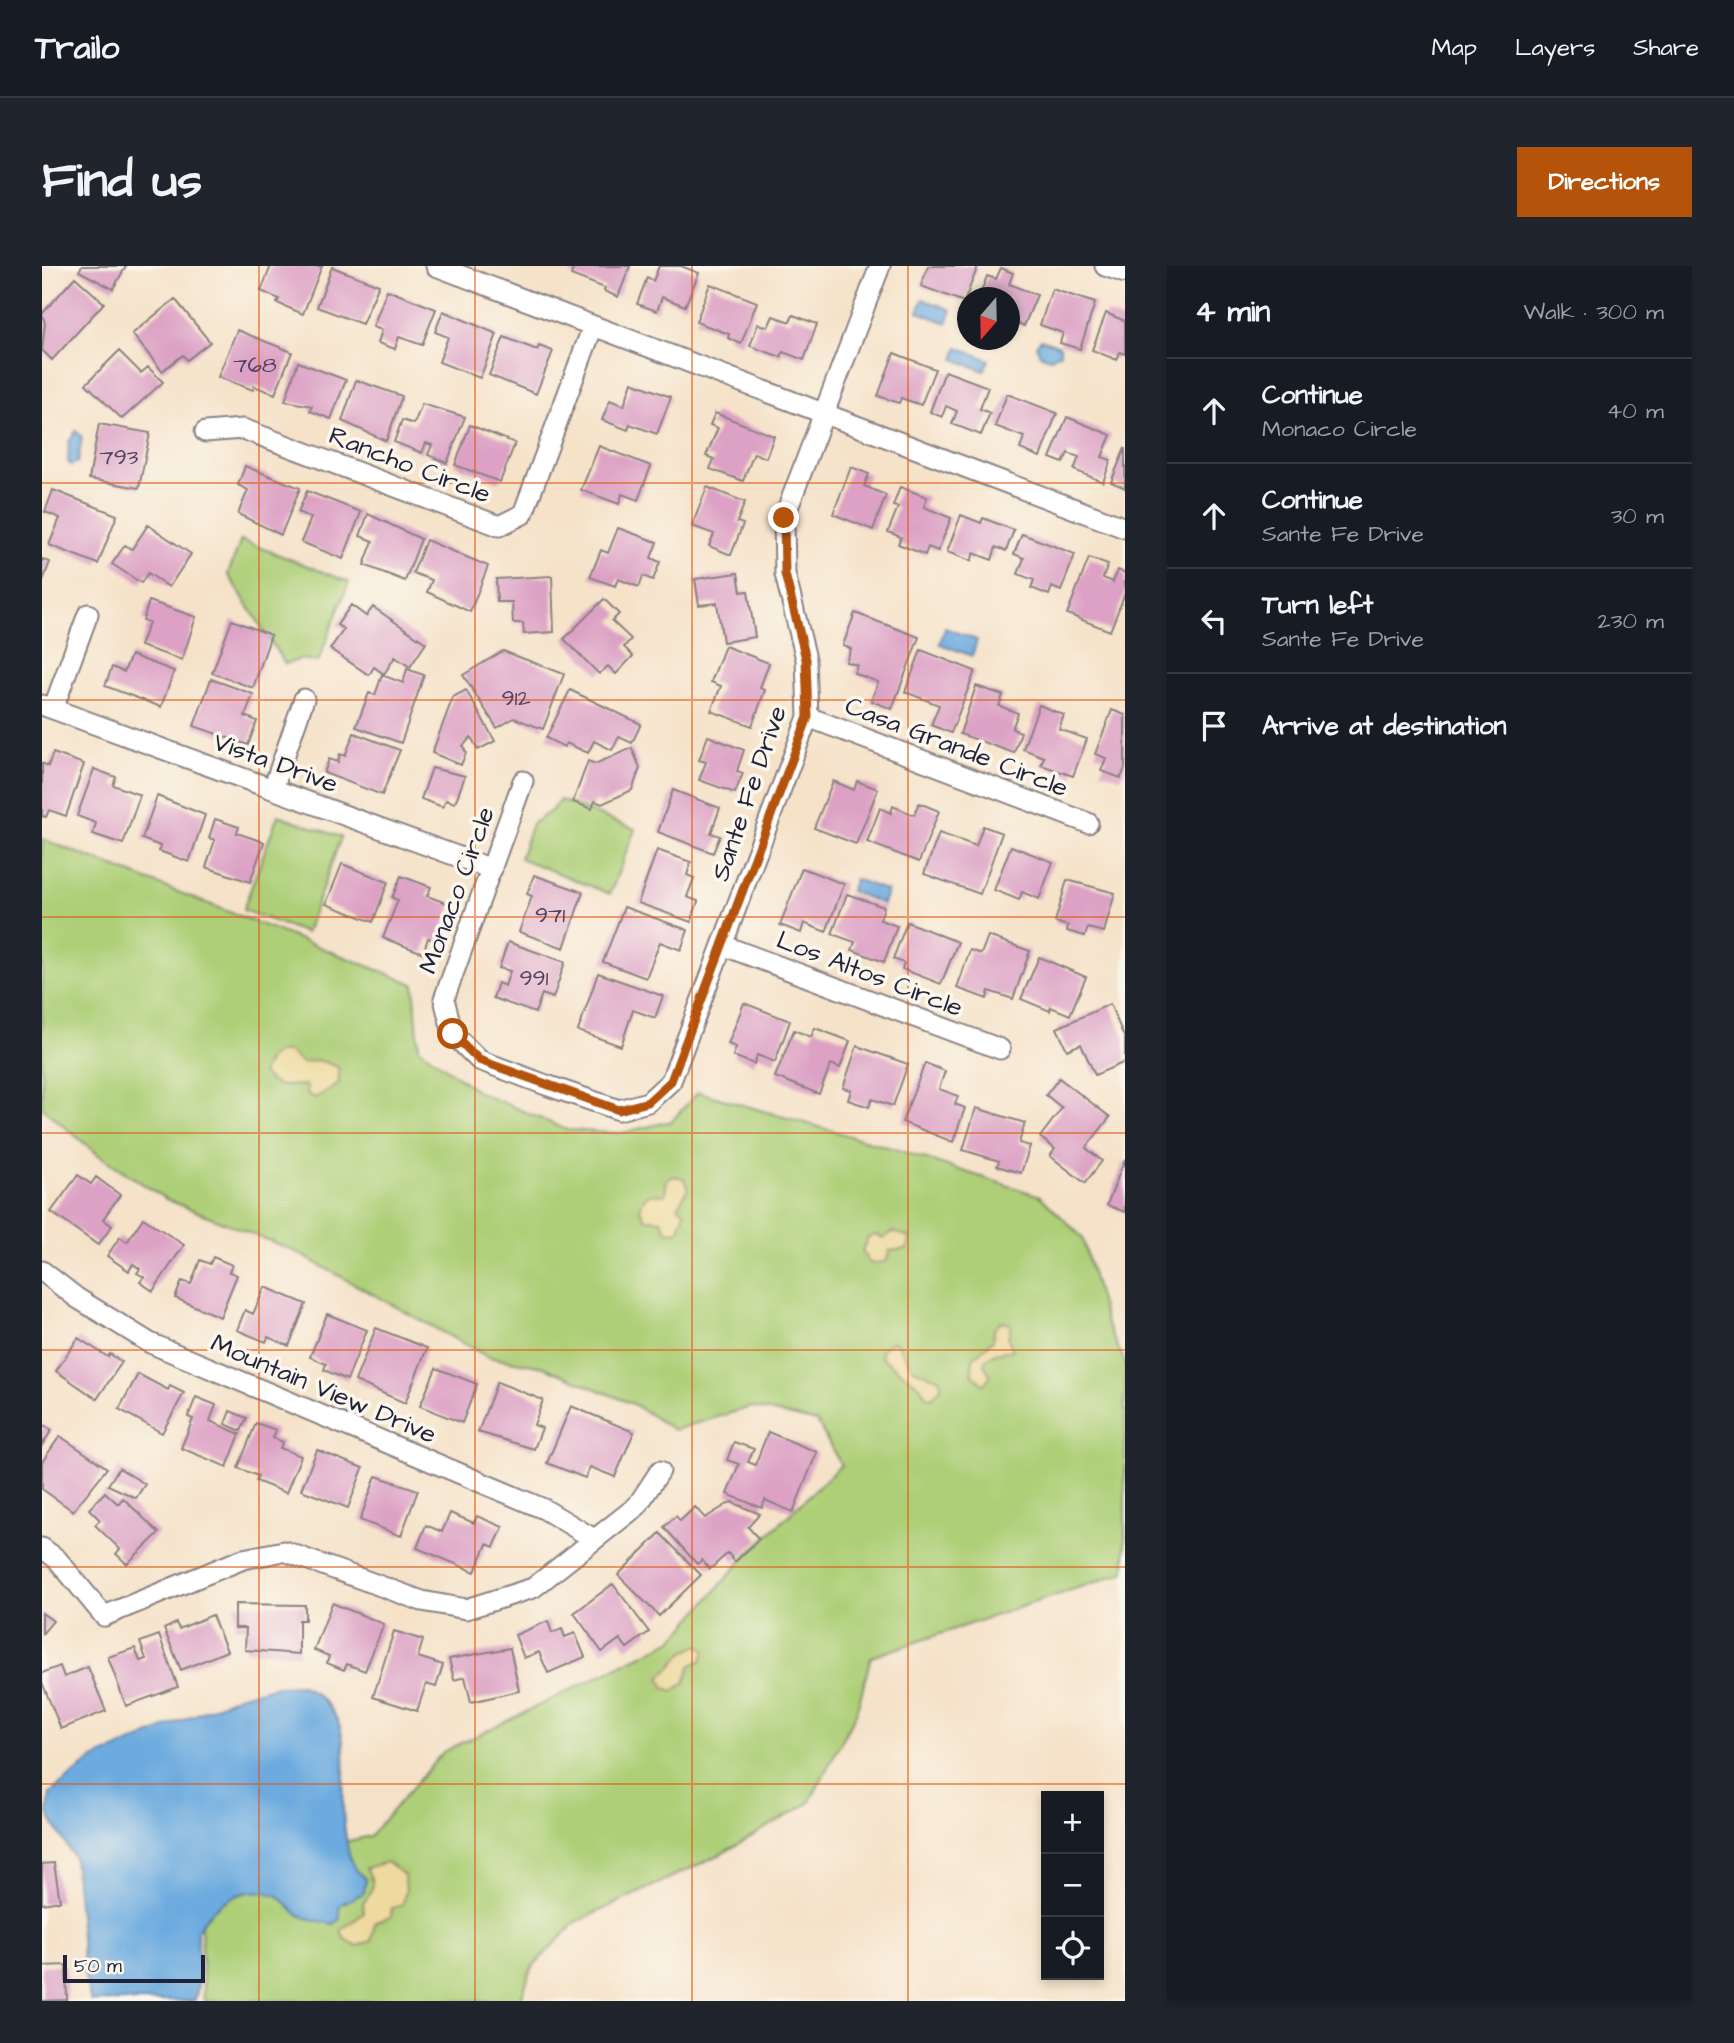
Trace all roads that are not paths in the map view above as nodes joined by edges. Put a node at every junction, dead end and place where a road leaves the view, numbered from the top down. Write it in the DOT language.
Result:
graph roads {
  1 [pos="436,266"];
  2 [pos="880,266"];
  3 [pos="1105,266"];
  4 [pos="1125,274"];
  5 [pos="593,326"];
  6 [pos="823,415"];
  7 [pos="205,432"];
  8 [pos="1125,528"];
  9 [pos="88,614"];
  10 [pos="304,699"];
  11 [pos="48,707"];
  12 [pos="808,717"];
  13 [pos="523,781"];
  14 [pos="273,789"];
  15 [pos="1088,824"];
  16 [pos="492,869"];
  17 [pos="722,945"];
  18 [pos="1000,1049"];
  19 [pos="546,1085"];
  20 [pos="42,1271"];
  21 [pos="660,1471"];
  22 [pos="594,1539"];
  23 [pos="42,1548"];
  1 -- 5 [label="street"];
  2 -- 6 [label="street, Sante Fe Drive"];
  3 -- 4 [label="street"];
  5 -- 6 [label="street"];
  5 -- 7 [label="street, Rancho Circle"];
  6 -- 8 [label="street"];
  6 -- 12 [label="street, Sante Fe Drive"];
  9 -- 11 [label="street"];
  10 -- 14 [label="street"];
  11 -- 14 [label="street, Vista Drive"];
  12 -- 15 [label="street, Casa Grande Circle"];
  12 -- 17 [label="street, Sante Fe Drive"];
  13 -- 16 [label="street, Monaco Circle"];
  14 -- 16 [label="street, Vista Drive"];
  16 -- 19 [label="street, Monaco Circle"];
  17 -- 18 [label="street, Los Altos Circle"];
  17 -- 19 [label="street, Sante Fe Drive"];
  20 -- 22 [label="street, Mountain View Drive"];
  21 -- 22 [label="street"];
  22 -- 23 [label="street"];
}
